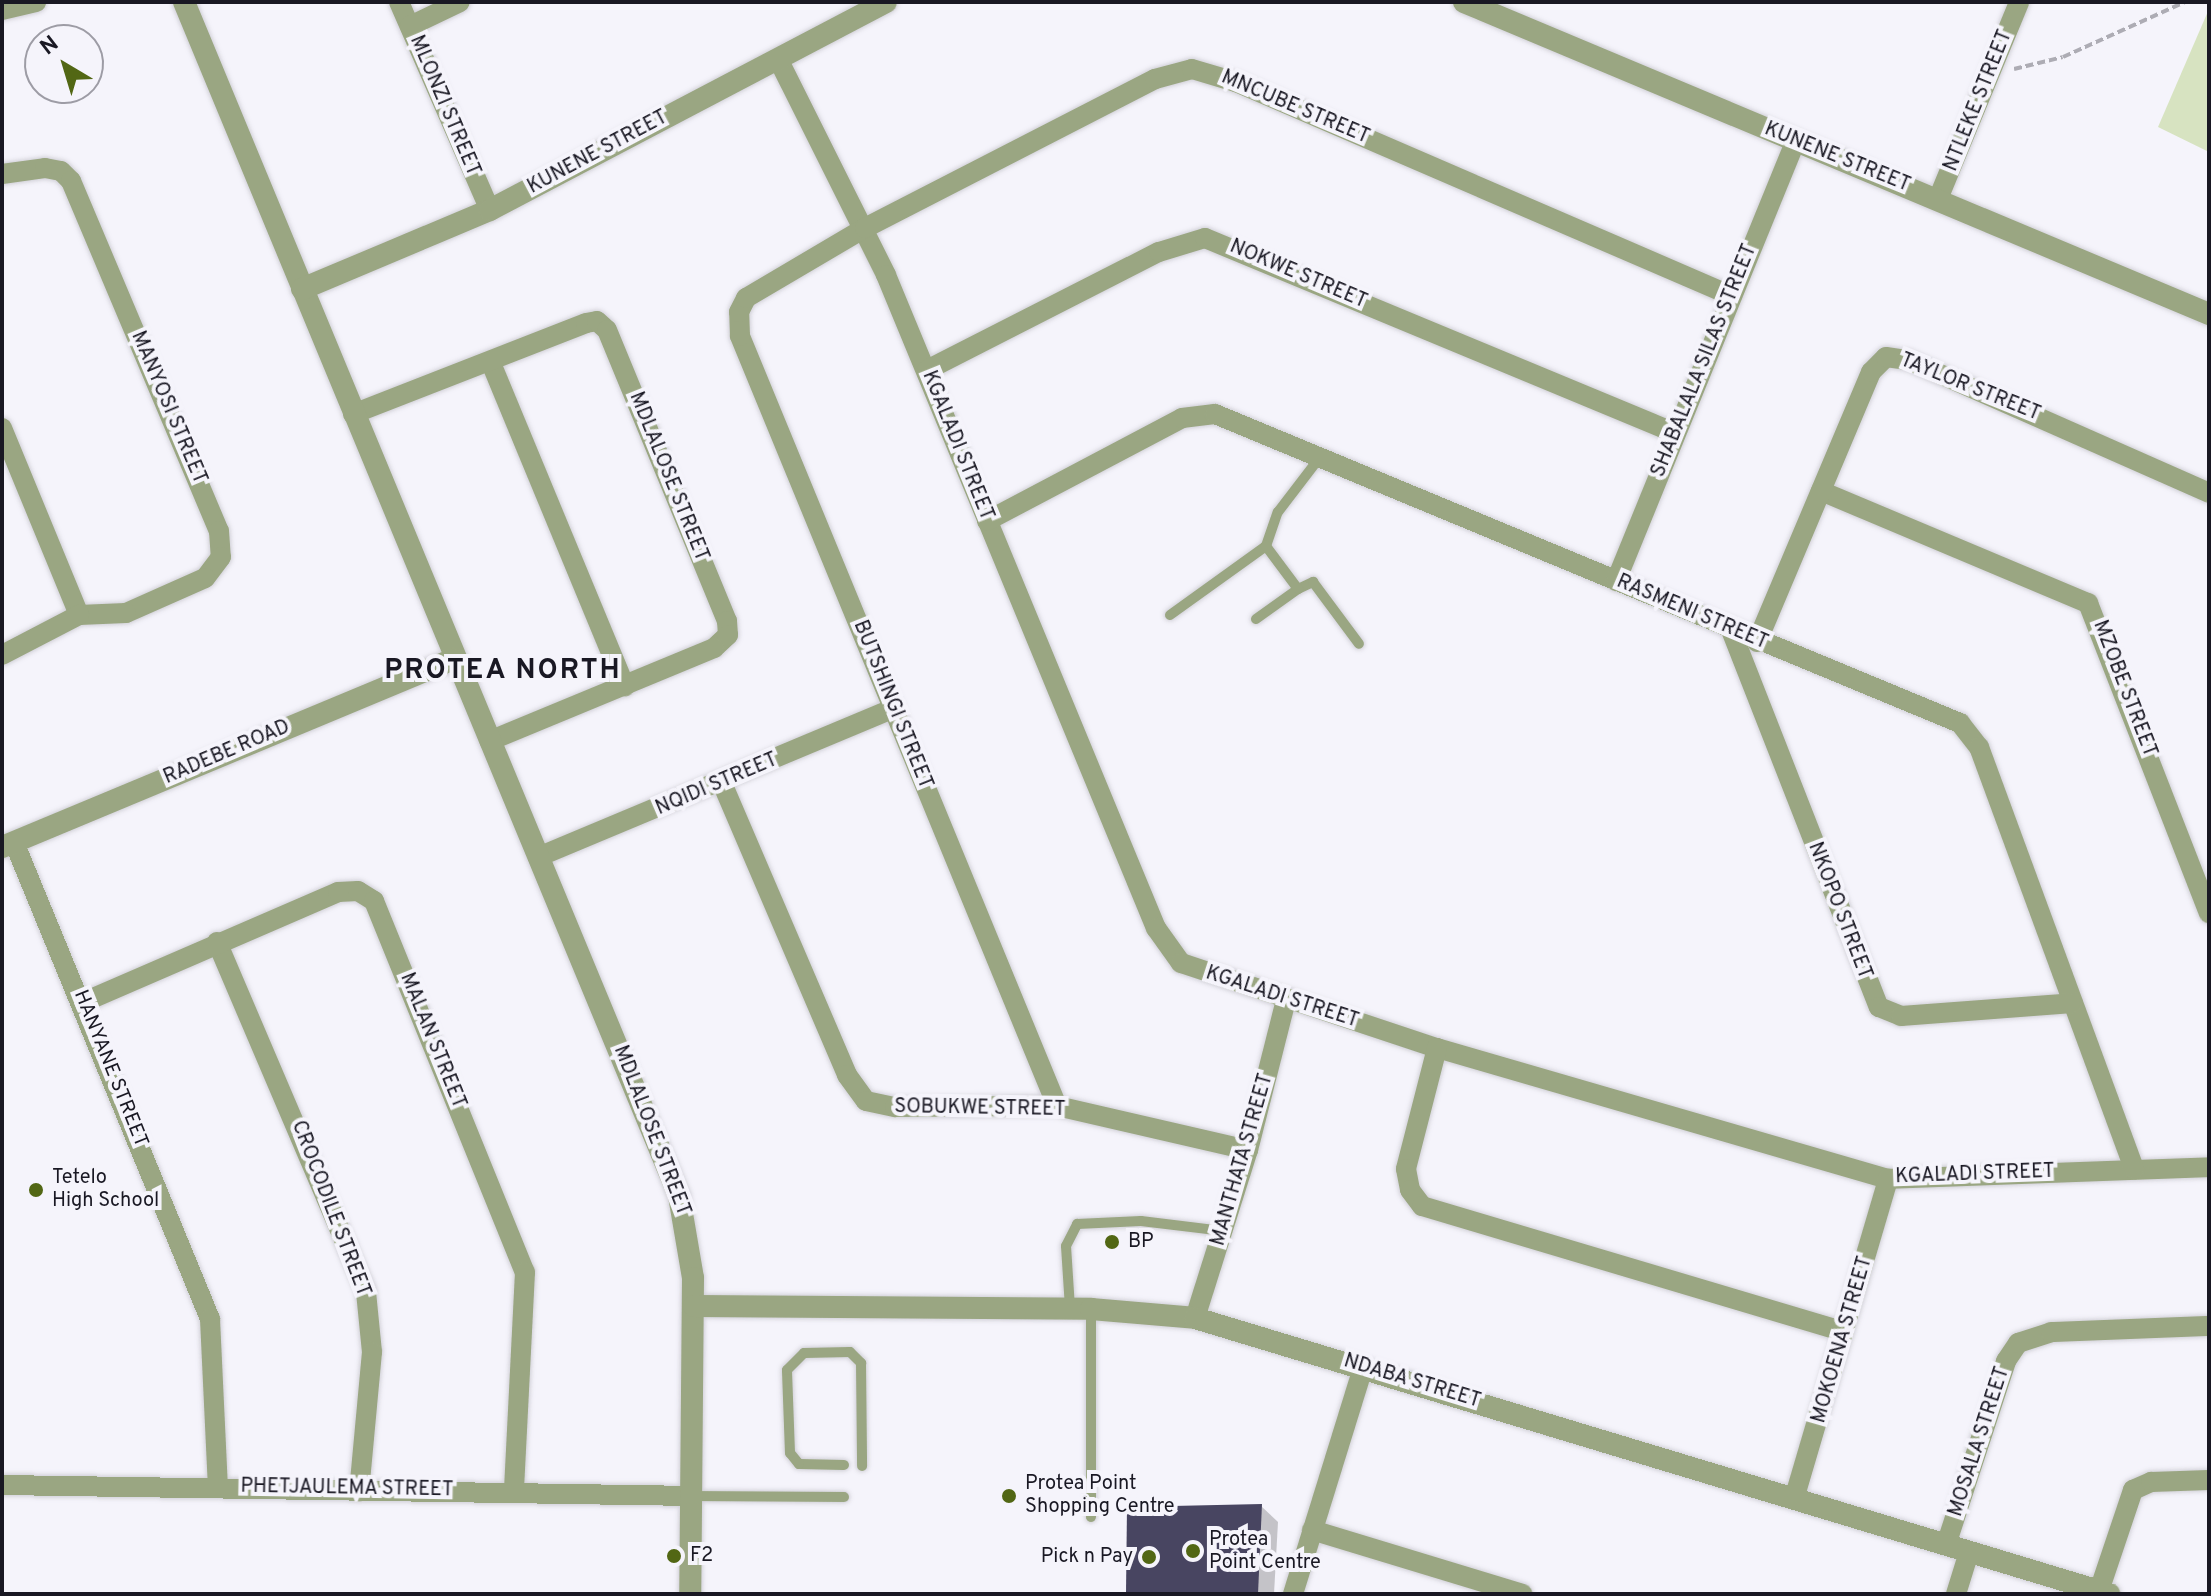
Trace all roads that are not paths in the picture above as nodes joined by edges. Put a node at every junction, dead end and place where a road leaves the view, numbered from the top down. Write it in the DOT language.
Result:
graph roads {
  1 [pos="36,2"];
  2 [pos="184,2"];
  3 [pos="399,2"];
  4 [pos="460,2"];
  5 [pos="886,2"];
  6 [pos="1464,2"];
  7 [pos="2019,2"];
  8 [pos="2,10"];
  9 [pos="410,26"];
  10 [pos="778,59"];
  11 [pos="1796,141"];
  12 [pos="2,174"];
  13 [pos="1938,199"];
  14 [pos="490,210"];
  15 [pos="865,228"];
  16 [pos="302,289"];
  17 [pos="1732,296"];
  18 [pos="742,303"];
  19 [pos="2209,314"];
  20 [pos="491,363"];
  21 [pos="927,370"];
  22 [pos="353,414"];
  23 [pos="2,428"];
  24 [pos="1675,433"];
  25 [pos="1320,457"];
  26 [pos="1821,491"];
  27 [pos="2209,493"];
  28 [pos="987,521"];
  29 [pos="1266,546"];
  30 [pos="1616,581"];
  31 [pos="1298,589"];
  32 [pos="79,615"];
  33 [pos="1170,615"];
  34 [pos="1256,619"];
  35 [pos="1731,630"];
  36 [pos="1757,642"];
  37 [pos="1359,644"];
  38 [pos="2,655"];
  39 [pos="453,659"];
  40 [pos="625,686"];
  41 [pos="894,708"];
  42 [pos="489,741"];
  43 [pos="722,783"];
  44 [pos="8,844"];
  45 [pos="538,857"];
  46 [pos="2209,913"];
  47 [pos="217,942"];
  48 [pos="1286,1000"];
  49 [pos="84,1002"];
  50 [pos="2073,1003"];
  51 [pos="1437,1048"];
  52 [pos="1057,1106"];
  53 [pos="1248,1150"];
  54 [pos="2209,1167"];
  55 [pos="2134,1169"];
  56 [pos="1888,1179"];
  57 [pos="1224,1231"];
  58 [pos="694,1306"];
  59 [pos="1080,1308"];
  60 [pos="1195,1318"];
  61 [pos="2209,1326"];
  62 [pos="1844,1332"];
  63 [pos="1363,1368"];
  64 [pos="844,1465"];
  65 [pos="862,1466"];
  66 [pos="2209,1480"];
  67 [pos="2,1485"];
  68 [pos="218,1487"];
  69 [pos="359,1491"];
  70 [pos="514,1491"];
  71 [pos="691,1496"];
  72 [pos="844,1497"];
  73 [pos="1794,1499"];
  74 [pos="1091,1517"];
  75 [pos="1312,1530"];
  76 [pos="1946,1545"];
  77 [pos="1969,1552"];
  78 [pos="1467,1586"];
  79 [pos="2102,1593"];
  80 [pos="690,1594"];
  81 [pos="1293,1594"];
  82 [pos="1522,1594"];
  83 [pos="1956,1594"];
  1 -- 8 [label="street"];
  2 -- 16 [label="street, MDLALOSE STREET"];
  3 -- 9 [label="street, MLONZI STREET"];
  4 -- 9 [label="street"];
  5 -- 10 [label="street, KUNENE STREET"];
  6 -- 11 [label="street, KUNENE STREET"];
  7 -- 13 [label="street, NTLEKE STREET"];
  9 -- 14 [label="street, MLONZI STREET"];
  10 -- 14 [label="street, KUNENE STREET"];
  10 -- 15 [label="street, KGALADI STREET"];
  11 -- 13 [label="street, KUNENE STREET"];
  11 -- 17 [label="street, SHABALALA SILAS STREET"];
  12 -- 32 [label="street, MANYOSI STREET"];
  13 -- 19 [label="street, KUNENE STREET"];
  14 -- 16 [label="street, KUNENE STREET"];
  15 -- 17 [label="street, MNCUBE STREET"];
  15 -- 18 [label="street, MNCUBE STREET"];
  15 -- 21 [label="street, KGALADI STREET"];
  16 -- 22 [label="street, MDLALOSE STREET"];
  17 -- 24 [label="street, SHABALALA SILAS STREET"];
  18 -- 41 [label="street, BUTSHINGI STREET"];
  20 -- 22 [label="street, MDLALOSE STREET"];
  20 -- 40 [label="street"];
  20 -- 40 [label="street, MDLALOSE STREET"];
  21 -- 24 [label="street, NOKWE STREET"];
  21 -- 28 [label="street, KGALADI STREET"];
  22 -- 39 [label="street, MDLALOSE STREET"];
  23 -- 32 [label="street"];
  24 -- 30 [label="street, SHABALALA SILAS STREET"];
  25 -- 28 [label="street, RASMENI STREET"];
  25 -- 29 [label="lane"];
  25 -- 30 [label="street, RASMENI STREET"];
  26 -- 27 [label="street, TAYLOR STREET"];
  26 -- 36 [label="street, TAYLOR STREET"];
  26 -- 46 [label="street, MZOBE STREET"];
  28 -- 48 [label="street, KGALADI STREET"];
  29 -- 31 [label="lane"];
  29 -- 33 [label="lane"];
  30 -- 35 [label="street, RASMENI STREET"];
  31 -- 34 [label="lane"];
  31 -- 37 [label="lane"];
  32 -- 38 [label="street"];
  35 -- 36 [label="street, RASMENI STREET"];
  35 -- 50 [label="street, NKOPO STREET"];
  36 -- 50 [label="street, RASMENI STREET"];
  39 -- 42 [label="street, MDLALOSE STREET"];
  39 -- 44 [label="street, RADEBE ROAD"];
  40 -- 42 [label="street, MDLALOSE STREET"];
  41 -- 43 [label="street, NQIDI STREET"];
  41 -- 52 [label="street, BUTSHINGI STREET"];
  42 -- 45 [label="street, MDLALOSE STREET"];
  43 -- 45 [label="street, NQIDI STREET"];
  43 -- 52 [label="street, SOBUKWE STREET"];
  44 -- 49 [label="street, HANYANE STREET"];
  45 -- 58 [label="street, MDLALOSE STREET"];
  47 -- 49 [label="street, MALAN STREET"];
  47 -- 69 [label="street, CROCODILE STREET"];
  47 -- 70 [label="street, MALAN STREET"];
  48 -- 51 [label="street, KGALADI STREET"];
  48 -- 53 [label="street, MANTHATA STREET"];
  49 -- 68 [label="street, HANYANE STREET"];
  50 -- 55 [label="street, RASMENI STREET"];
  51 -- 56 [label="street, KGALADI STREET"];
  51 -- 62 [label="street"];
  52 -- 53 [label="street, SOBUKWE STREET"];
  53 -- 57 [label="street, MANTHATA STREET"];
  54 -- 55 [label="street, KGALADI STREET"];
  55 -- 56 [label="street, KGALADI STREET"];
  56 -- 62 [label="street, MOKOENA STREET"];
  57 -- 59 [label="lane"];
  57 -- 60 [label="street, MANTHATA STREET"];
  58 -- 59 [label="street, NDABA STREET"];
  58 -- 71 [label="street, MDLALOSE STREET"];
  59 -- 60 [label="street, NDABA STREET"];
  59 -- 74 [label="lane"];
  60 -- 63 [label="street, NDABA STREET"];
  61 -- 76 [label="street, MOSALA STREET"];
  62 -- 73 [label="street, MOKOENA STREET"];
  63 -- 73 [label="street, NDABA STREET"];
  63 -- 75 [label="street"];
  64 -- 65 [label="lane"];
  66 -- 79 [label="street"];
  67 -- 68 [label="street, PHETJAULEMA STREET"];
  68 -- 69 [label="street, PHETJAULEMA STREET"];
  69 -- 70 [label="street, PHETJAULEMA STREET"];
  70 -- 71 [label="street, PHETJAULEMA STREET"];
  71 -- 72 [label="lane"];
  71 -- 80 [label="street, MDLALOSE STREET"];
  73 -- 76 [label="street, NDABA STREET"];
  75 -- 78 [label="street"];
  75 -- 81 [label="street"];
  76 -- 77 [label="street, NDABA STREET"];
  77 -- 79 [label="street, NDABA STREET"];
  77 -- 83 [label="street"];
  78 -- 82 [label="street"];
}
